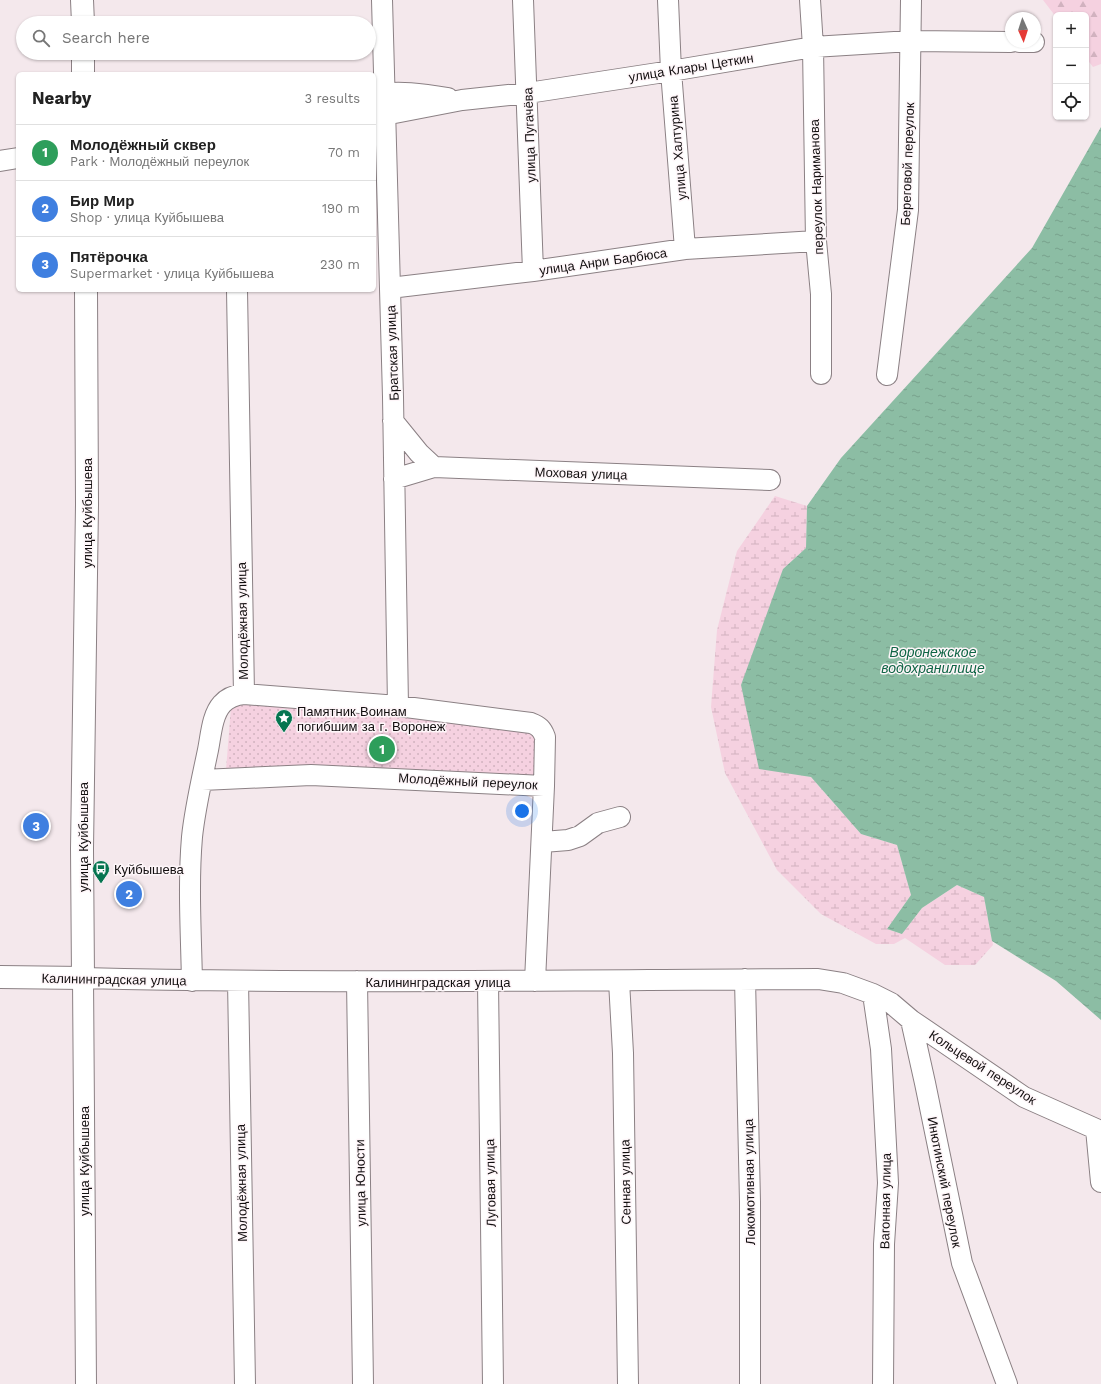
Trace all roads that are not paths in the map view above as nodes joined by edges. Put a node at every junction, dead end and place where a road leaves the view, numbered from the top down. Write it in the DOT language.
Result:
graph roads {
  1 [pos="82,0"];
  2 [pos="382,0"];
  3 [pos="523,0"];
  4 [pos="668,0"];
  5 [pos="810,0"];
  6 [pos="911,0"];
  7 [pos="83,16"];
  8 [pos="910,40"];
  9 [pos="1005,42"];
  10 [pos="813,47"];
  11 [pos="83,60"];
  12 [pos="671,71"];
  13 [pos="83,72"];
  14 [pos="528,93"];
  15 [pos="379,94"];
  16 [pos="462,100"];
  17 [pos="379,117"];
  18 [pos="16,158"];
  19 [pos="0,161"];
  20 [pos="816,240"];
  21 [pos="685,249"];
  22 [pos="533,271"];
  23 [pos="390,288"];
  24 [pos="86,292"];
  25 [pos="237,292"];
  26 [pos="821,374"];
  27 [pos="887,375"];
  28 [pos="393,421"];
  29 [pos="434,467"];
  30 [pos="394,479"];
  31 [pos="770,480"];
  32 [pos="244,694"];
  33 [pos="398,706"];
  34 [pos="202,780"];
  35 [pos="544,786"];
  36 [pos="620,817"];
  37 [pos="543,842"];
  38 [pos="0,978"];
  39 [pos="83,978"];
  40 [pos="745,979"];
  41 [pos="192,981"];
  42 [pos="535,981"];
  43 [pos="619,981"];
  44 [pos="238,982"];
  45 [pos="357,982"];
  46 [pos="488,982"];
  47 [pos="873,994"];
  48 [pos="910,1020"];
  49 [pos="1098,1131"];
  50 [pos="1101,1182"];
  51 [pos="1003,1382"];
  52 [pos="86,1384"];
  53 [pos="245,1384"];
  54 [pos="363,1384"];
  55 [pos="493,1384"];
  56 [pos="628,1384"];
  57 [pos="750,1384"];
  58 [pos="882,1384"];
  1 -- 7 [label="main road"];
  2 -- 15 [label="street, Братская улица"];
  3 -- 14 [label="street, улица Пугачёва"];
  4 -- 12 [label="street, улица Халтурина"];
  5 -- 10 [label="street, переулок Нариманова"];
  6 -- 8 [label="street, Береговой переулок"];
  8 -- 9 [label="street, улица Клары Цеткин"];
  8 -- 10 [label="street, улица Клары Цеткин"];
  8 -- 27 [label="street, Береговой переулок"];
  10 -- 12 [label="street, улица Клары Цеткин"];
  10 -- 20 [label="street, переулок Нариманова"];
  11 -- 13 [label="main road"];
  12 -- 14 [label="street, улица Клары Цеткин"];
  12 -- 21 [label="street, улица Халтурина"];
  14 -- 16 [label="street, улица Клары Цеткин"];
  14 -- 22 [label="street, улица Пугачёва"];
  15 -- 16 [label="street"];
  15 -- 17 [label="street, Братская улица"];
  16 -- 17 [label="street, улица Клары Цеткин"];
  17 -- 23 [label="street, Братская улица"];
  18 -- 19 [label="street"];
  20 -- 21 [label="street, улица Анри Барбюса"];
  20 -- 26 [label="street, переулок Нариманова"];
  21 -- 22 [label="street, улица Анри Барбюса"];
  22 -- 23 [label="street, улица Анри Барбюса"];
  23 -- 28 [label="street, Братская улица"];
  24 -- 39 [label="main road, улица Куйбышева"];
  25 -- 32 [label="street, Молодёжная улица"];
  28 -- 29 [label="street"];
  28 -- 30 [label="street, Братская улица"];
  29 -- 30 [label="street, Моховая улица"];
  29 -- 31 [label="street, Моховая улица"];
  30 -- 33 [label="street, Братская улица"];
  32 -- 33 [label="street, Молодёжный переулок"];
  32 -- 34 [label="street, Молодёжная улица"];
  33 -- 35 [label="street, Молодёжный переулок"];
  34 -- 35 [label="street, Молодёжный переулок"];
  34 -- 41 [label="street, Молодёжная улица"];
  35 -- 37 [label="street"];
  36 -- 37 [label="street"];
  37 -- 42 [label="street"];
  38 -- 39 [label="main road, Калининградская улица"];
  39 -- 41 [label="street, Калининградская улица"];
  39 -- 52 [label="street, улица Куйбышева"];
  40 -- 43 [label="street, Калининградская улица"];
  40 -- 47 [label="street, Калининградская улица"];
  40 -- 57 [label="street, Локомотивная улица"];
  41 -- 44 [label="street, Калининградская улица"];
  42 -- 43 [label="street, Калининградская улица"];
  42 -- 46 [label="street, Калининградская улица"];
  43 -- 56 [label="street, Сенная улица"];
  44 -- 45 [label="street, Калининградская улица"];
  44 -- 53 [label="street, Молодёжная улица"];
  45 -- 46 [label="street, Калининградская улица"];
  45 -- 54 [label="street, улица Юности"];
  46 -- 55 [label="street, Луговая улица"];
  47 -- 48 [label="street"];
  47 -- 58 [label="street, Вагонная улица"];
  48 -- 49 [label="street, Кольцевой переулок"];
  48 -- 51 [label="street, Инютинский переулок"];
  49 -- 50 [label="street, Кольцевой переулок"];
}
